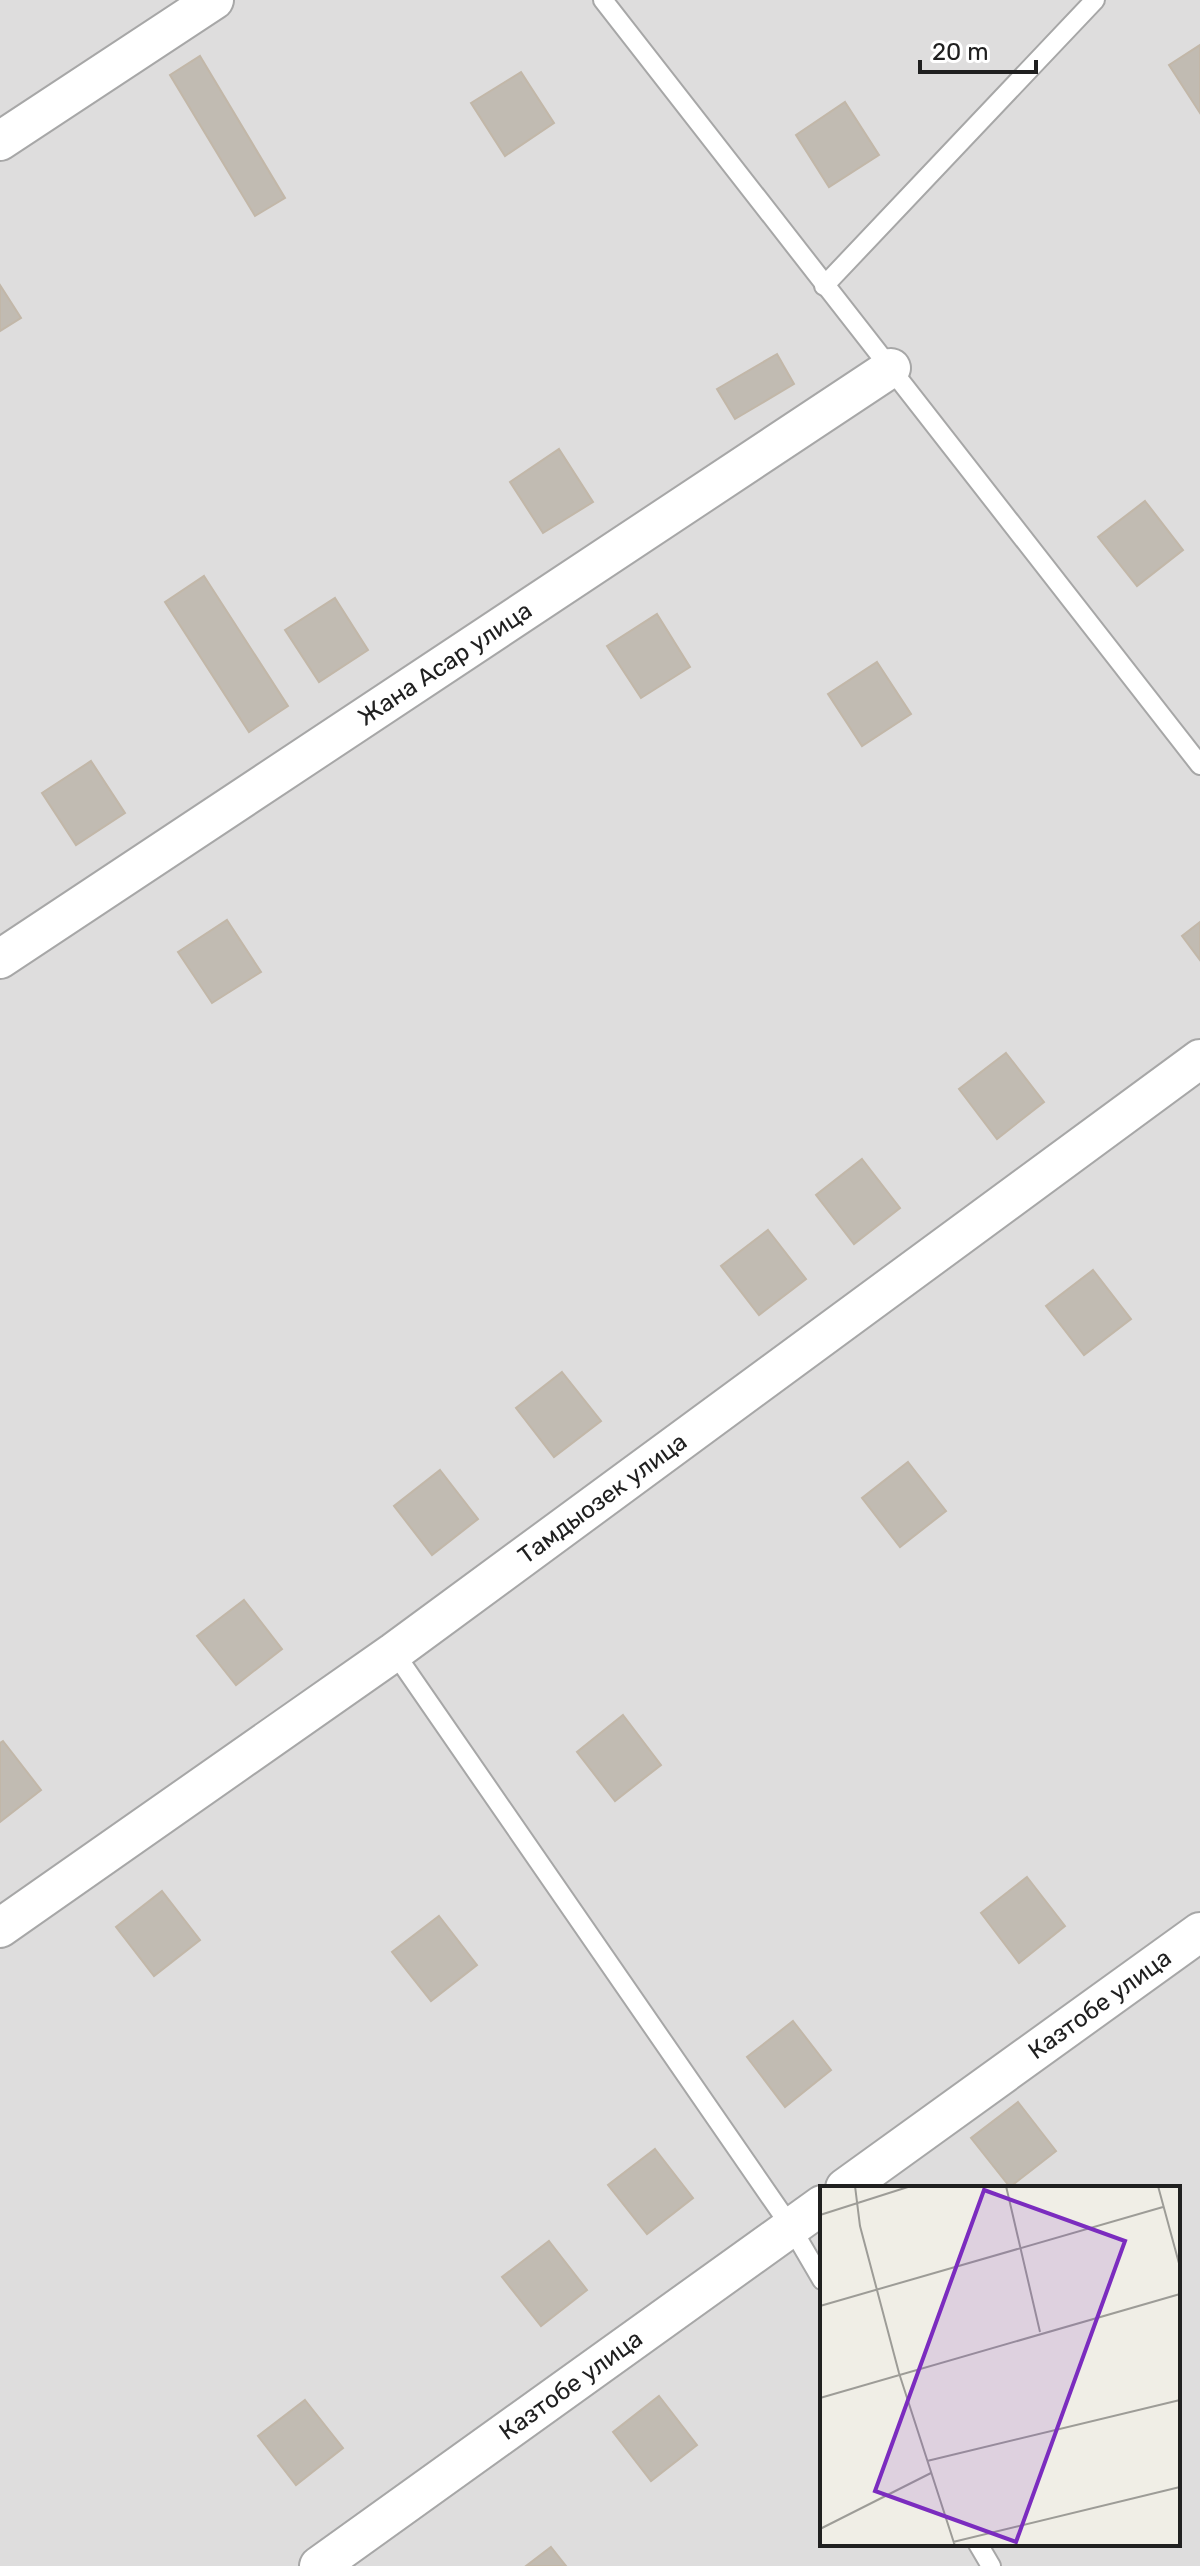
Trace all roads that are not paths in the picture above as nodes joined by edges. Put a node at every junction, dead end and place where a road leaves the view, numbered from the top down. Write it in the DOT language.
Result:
graph roads {
  1 [pos="214,0"];
  2 [pos="603,0"];
  3 [pos="1095,0"];
  4 [pos="0,141"];
  5 [pos="824,286"];
  6 [pos="891,368"];
  7 [pos="1200,765"];
  8 [pos="0,959"];
  9 [pos="1200,1059"];
  10 [pos="394,1652"];
  11 [pos="0,1928"];
  12 [pos="1200,1932"];
  13 [pos="848,2186"];
  14 [pos="820,2206"];
  15 [pos="791,2227"];
  16 [pos="820,2277"];
  17 [pos="979,2546"];
  18 [pos="319,2566"];
  19 [pos="991,2566"];
  1 -- 4 [label="street"];
  2 -- 5 [label="lane"];
  3 -- 5 [label="lane"];
  5 -- 6 [label="lane"];
  6 -- 7 [label="lane"];
  6 -- 8 [label="street, Жана Асар улица"];
  9 -- 10 [label="street, Тамдыозек улица"];
  10 -- 11 [label="street, Тамдыозек улица"];
  10 -- 15 [label="lane"];
  12 -- 13 [label="street, Казтобе улица"];
  14 -- 15 [label="street, Казтобе улица"];
  15 -- 16 [label="lane"];
  15 -- 18 [label="street, Казтобе улица"];
  17 -- 19 [label="lane"];
}
